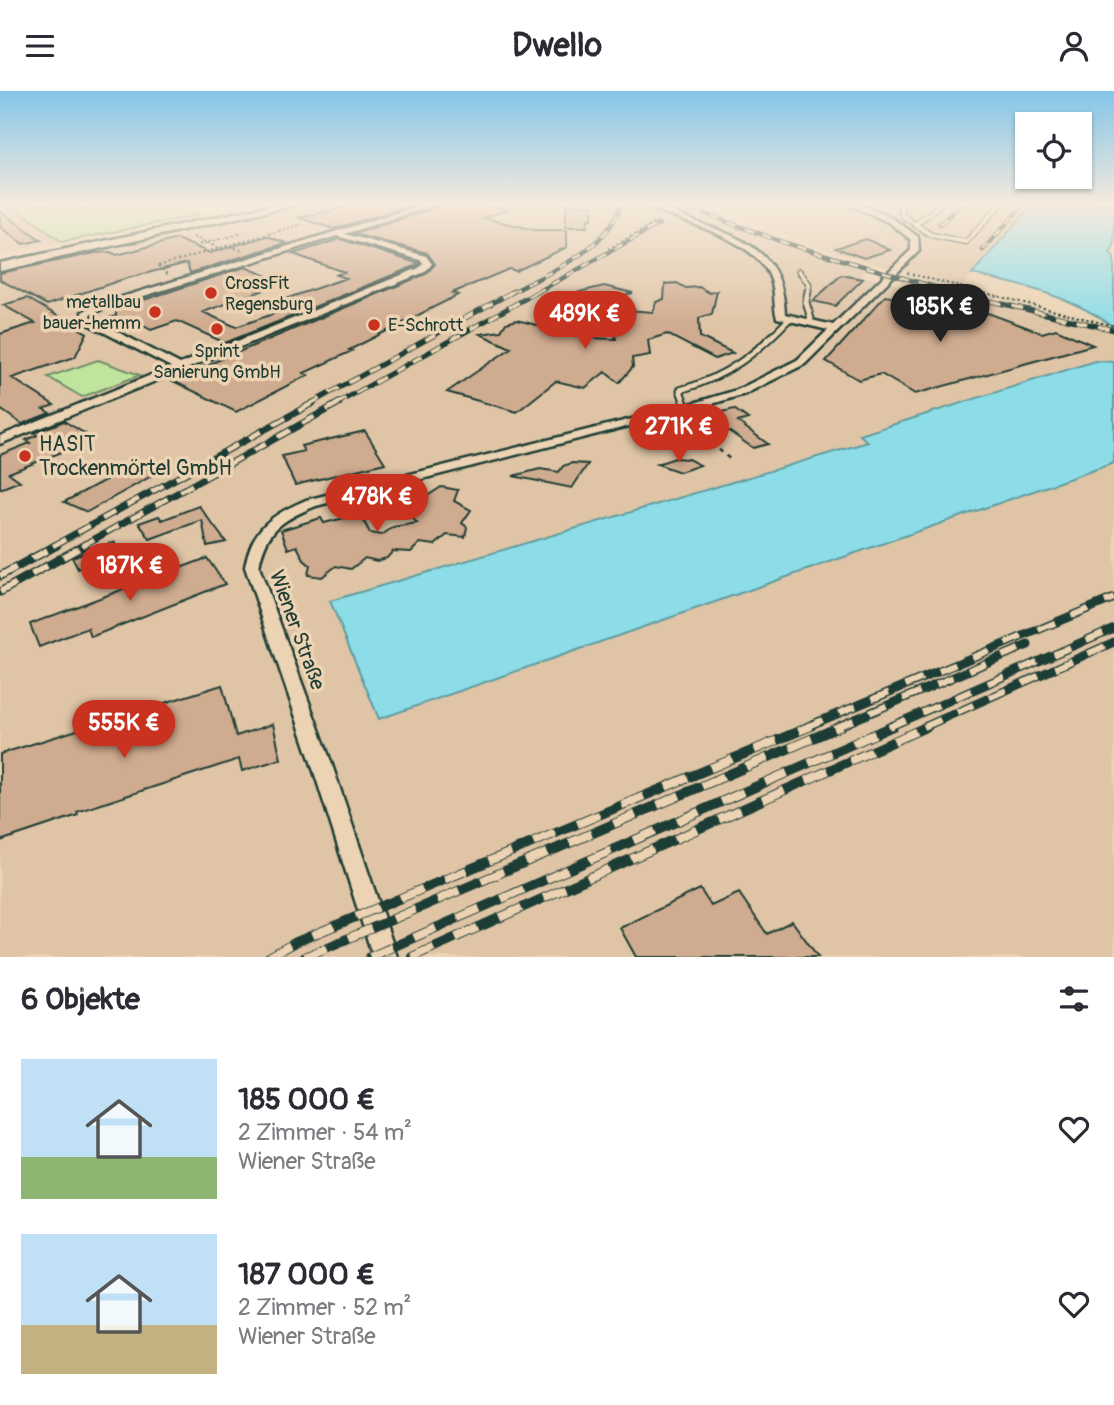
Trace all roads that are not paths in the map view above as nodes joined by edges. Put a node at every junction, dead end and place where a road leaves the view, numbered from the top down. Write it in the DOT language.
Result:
graph roads {
  1 [pos="76,244"];
  2 [pos="106,244"];
  3 [pos="304,244"];
  4 [pos="375,244"];
  5 [pos="742,244"];
  6 [pos="914,244"];
  7 [pos="0,260"];
  8 [pos="0,267"];
  9 [pos="799,271"];
  10 [pos="790,318"];
  11 [pos="807,322"];
  12 [pos="837,329"];
  13 [pos="179,367"];
  14 [pos="681,410"];
  15 [pos="0,440"];
  16 [pos="385,957"];
  1 -- 7 [label="main road"];
  2 -- 8 [label="main road"];
  3 -- 13 [label="street"];
  4 -- 13 [label="street"];
  5 -- 10 [label="street"];
  6 -- 12 [label="street, Wiener Straße"];
  9 -- 11 [label="lane"];
  10 -- 11 [label="street"];
  10 -- 14 [label="lane"];
  11 -- 12 [label="street"];
  12 -- 14 [label="street, Wiener Straße"];
  13 -- 15 [label="street"];
  14 -- 16 [label="street, Wiener Straße"];
}
